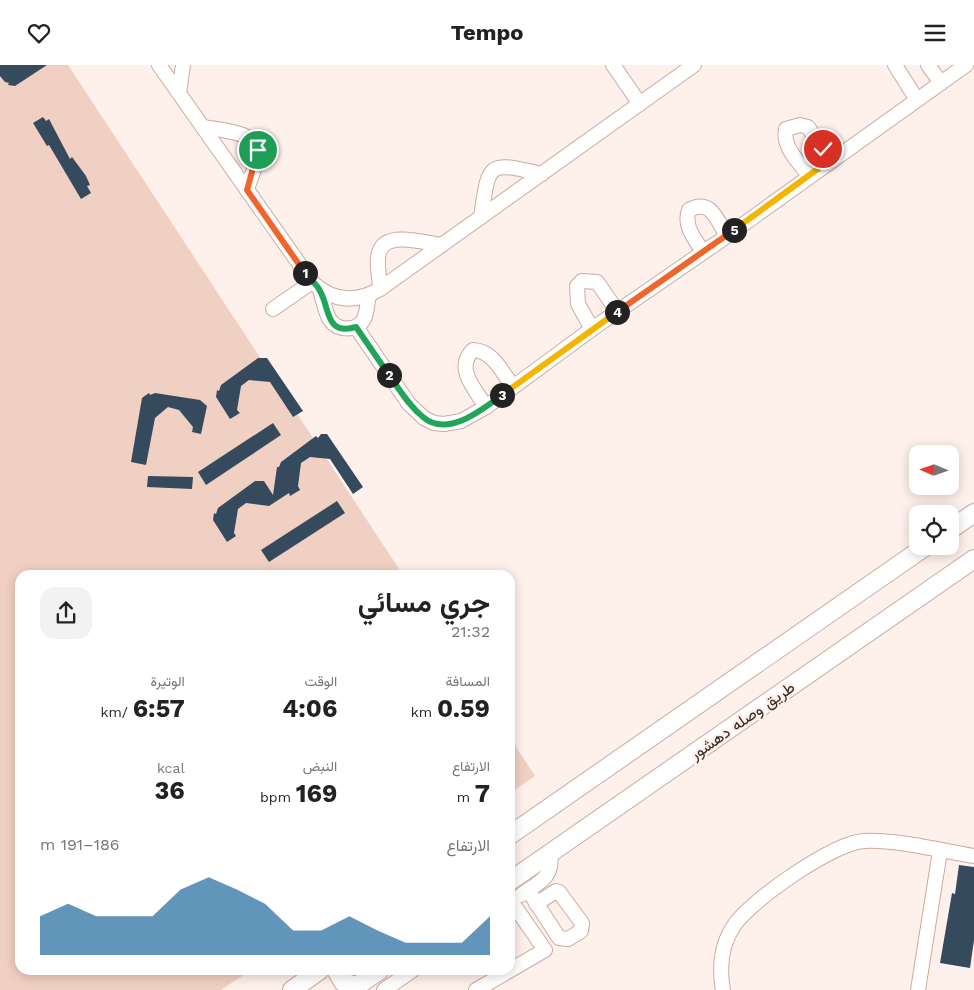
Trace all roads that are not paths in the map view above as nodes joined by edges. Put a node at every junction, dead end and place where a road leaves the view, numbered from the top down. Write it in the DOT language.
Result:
graph roads {
  1 [pos="159,65"];
  2 [pos="183,65"];
  3 [pos="613,65"];
  4 [pos="694,65"];
  5 [pos="895,65"];
  6 [pos="928,65"];
  7 [pos="966,65"];
  8 [pos="941,83"];
  9 [pos="179,93"];
  10 [pos="917,100"];
  11 [pos="640,104"];
  12 [pos="204,127"];
  13 [pos="830,160"];
  14 [pos="542,174"];
  15 [pos="809,176"];
  16 [pos="247,190"];
  17 [pos="481,217"];
  18 [pos="727,236"];
  19 [pos="442,245"];
  20 [pos="703,252"];
  21 [pos="316,286"];
  22 [pos="374,293"];
  23 [pos="273,309"];
  24 [pos="618,311"];
  25 [pos="356,327"];
  26 [pos="592,329"];
  27 [pos="513,387"];
  28 [pos="486,407"];
  29 [pos="974,513"];
  30 [pos="959,524"];
  31 [pos="913,555"];
  32 [pos="974,559"];
  33 [pos="515,832"];
  34 [pos="940,851"];
  35 [pos="550,854"];
  36 [pos="974,856"];
  37 [pos="515,878"];
  38 [pos="528,890"];
  39 [pos="515,899"];
  40 [pos="536,903"];
  41 [pos="515,907"];
  42 [pos="561,939"];
  43 [pos="546,950"];
  44 [pos="515,968"];
  45 [pos="313,975"];
  46 [pos="338,975"];
  47 [pos="373,975"];
  48 [pos="406,975"];
  49 [pos="502,975"];
  50 [pos="354,988"];
  51 [pos="292,990"];
  52 [pos="384,990"];
  53 [pos="476,990"];
  54 [pos="724,990"];
  55 [pos="918,990"];
  1 -- 9 [label="street"];
  2 -- 9 [label="street"];
  3 -- 11 [label="street"];
  4 -- 11 [label="street"];
  5 -- 10 [label="street"];
  6 -- 8 [label="street"];
  7 -- 8 [label="street"];
  8 -- 10 [label="street"];
  9 -- 12 [label="street"];
  10 -- 13 [label="street"];
  11 -- 14 [label="street"];
  12 -- 16 [label="street"];
  12 -- 16 [label="street"];
  13 -- 15 [label="street"];
  13 -- 15 [label="street"];
  14 -- 17 [label="street"];
  14 -- 17 [label="street"];
  15 -- 18 [label="street"];
  16 -- 21 [label="street"];
  17 -- 19 [label="street"];
  18 -- 20 [label="street"];
  18 -- 20 [label="street"];
  19 -- 22 [label="street"];
  19 -- 22 [label="street"];
  20 -- 24 [label="street"];
  21 -- 22 [label="street"];
  21 -- 23 [label="street"];
  21 -- 25 [label="street"];
  22 -- 25 [label="street"];
  24 -- 26 [label="street"];
  24 -- 26 [label="street"];
  25 -- 28 [label="street"];
  26 -- 27 [label="street"];
  27 -- 28 [label="street"];
  27 -- 28 [label="street"];
  29 -- 30 [label="main road"];
  31 -- 33 [label="main road"];
  32 -- 35 [label="main road, طريق وصله دهشور"];
  34 -- 36 [label="street"];
  34 -- 54 [label="street"];
  34 -- 55 [label="street"];
  35 -- 37 [label="main road, طريق وصله دهشور"];
  35 -- 38 [label="street"];
  38 -- 39 [label="street"];
  38 -- 40 [label="street"];
  40 -- 42 [label="street"];
  40 -- 42 [label="street"];
  41 -- 43 [label="street"];
  42 -- 43 [label="street"];
  43 -- 44 [label="street"];
  45 -- 51 [label="main road"];
  46 -- 50 [label="main road"];
  47 -- 50 [label="main road"];
  48 -- 52 [label="street"];
  49 -- 53 [label="street"];
}
